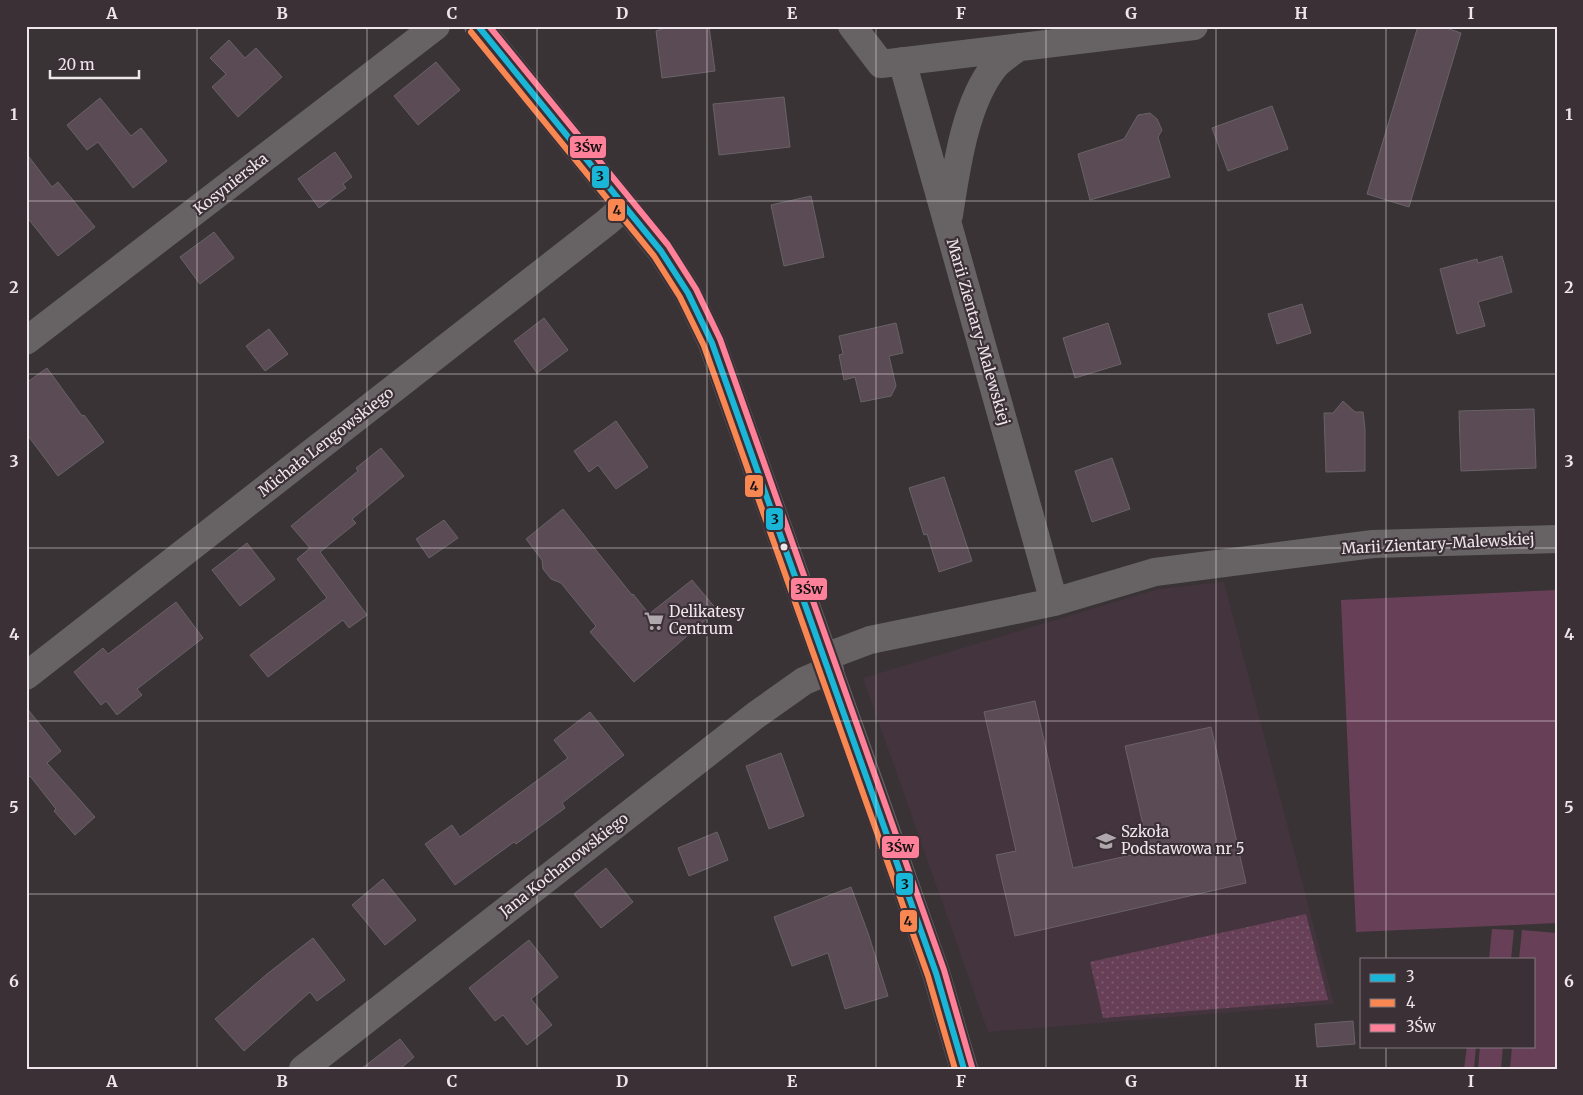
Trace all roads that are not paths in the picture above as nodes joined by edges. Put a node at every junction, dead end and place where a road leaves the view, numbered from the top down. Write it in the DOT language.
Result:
graph roads {
  1 [pos="436,26"];
  2 [pos="478,26"];
  3 [pos="852,26"];
  4 [pos="1194,26"];
  5 [pos="1019,47"];
  6 [pos="902,61"];
  7 [pos="625,206"];
  8 [pos="948,224"];
  9 [pos="26,341"];
  10 [pos="1557,539"];
  11 [pos="1054,602"];
  12 [pos="828,664"];
  13 [pos="26,676"];
  14 [pos="303,1069"];
  15 [pos="964,1069"];
  1 -- 9 [label="street, Kosynierska"];
  2 -- 7 [label="street"];
  3 -- 6 [label="street"];
  4 -- 5 [label="street"];
  5 -- 6 [label="street"];
  5 -- 8 [label="street"];
  6 -- 8 [label="street, Marii Zientary-Malewskiej"];
  7 -- 12 [label="street"];
  7 -- 13 [label="street, Michała Lengowskiego"];
  8 -- 11 [label="street, Marii Zientary-Malewskiej"];
  10 -- 11 [label="street, Marii Zientary-Malewskiej"];
  11 -- 12 [label="street, Marii Zientary-Malewskiej"];
  12 -- 14 [label="street, Jana Kochanowskiego"];
  12 -- 15 [label="street"];
}
